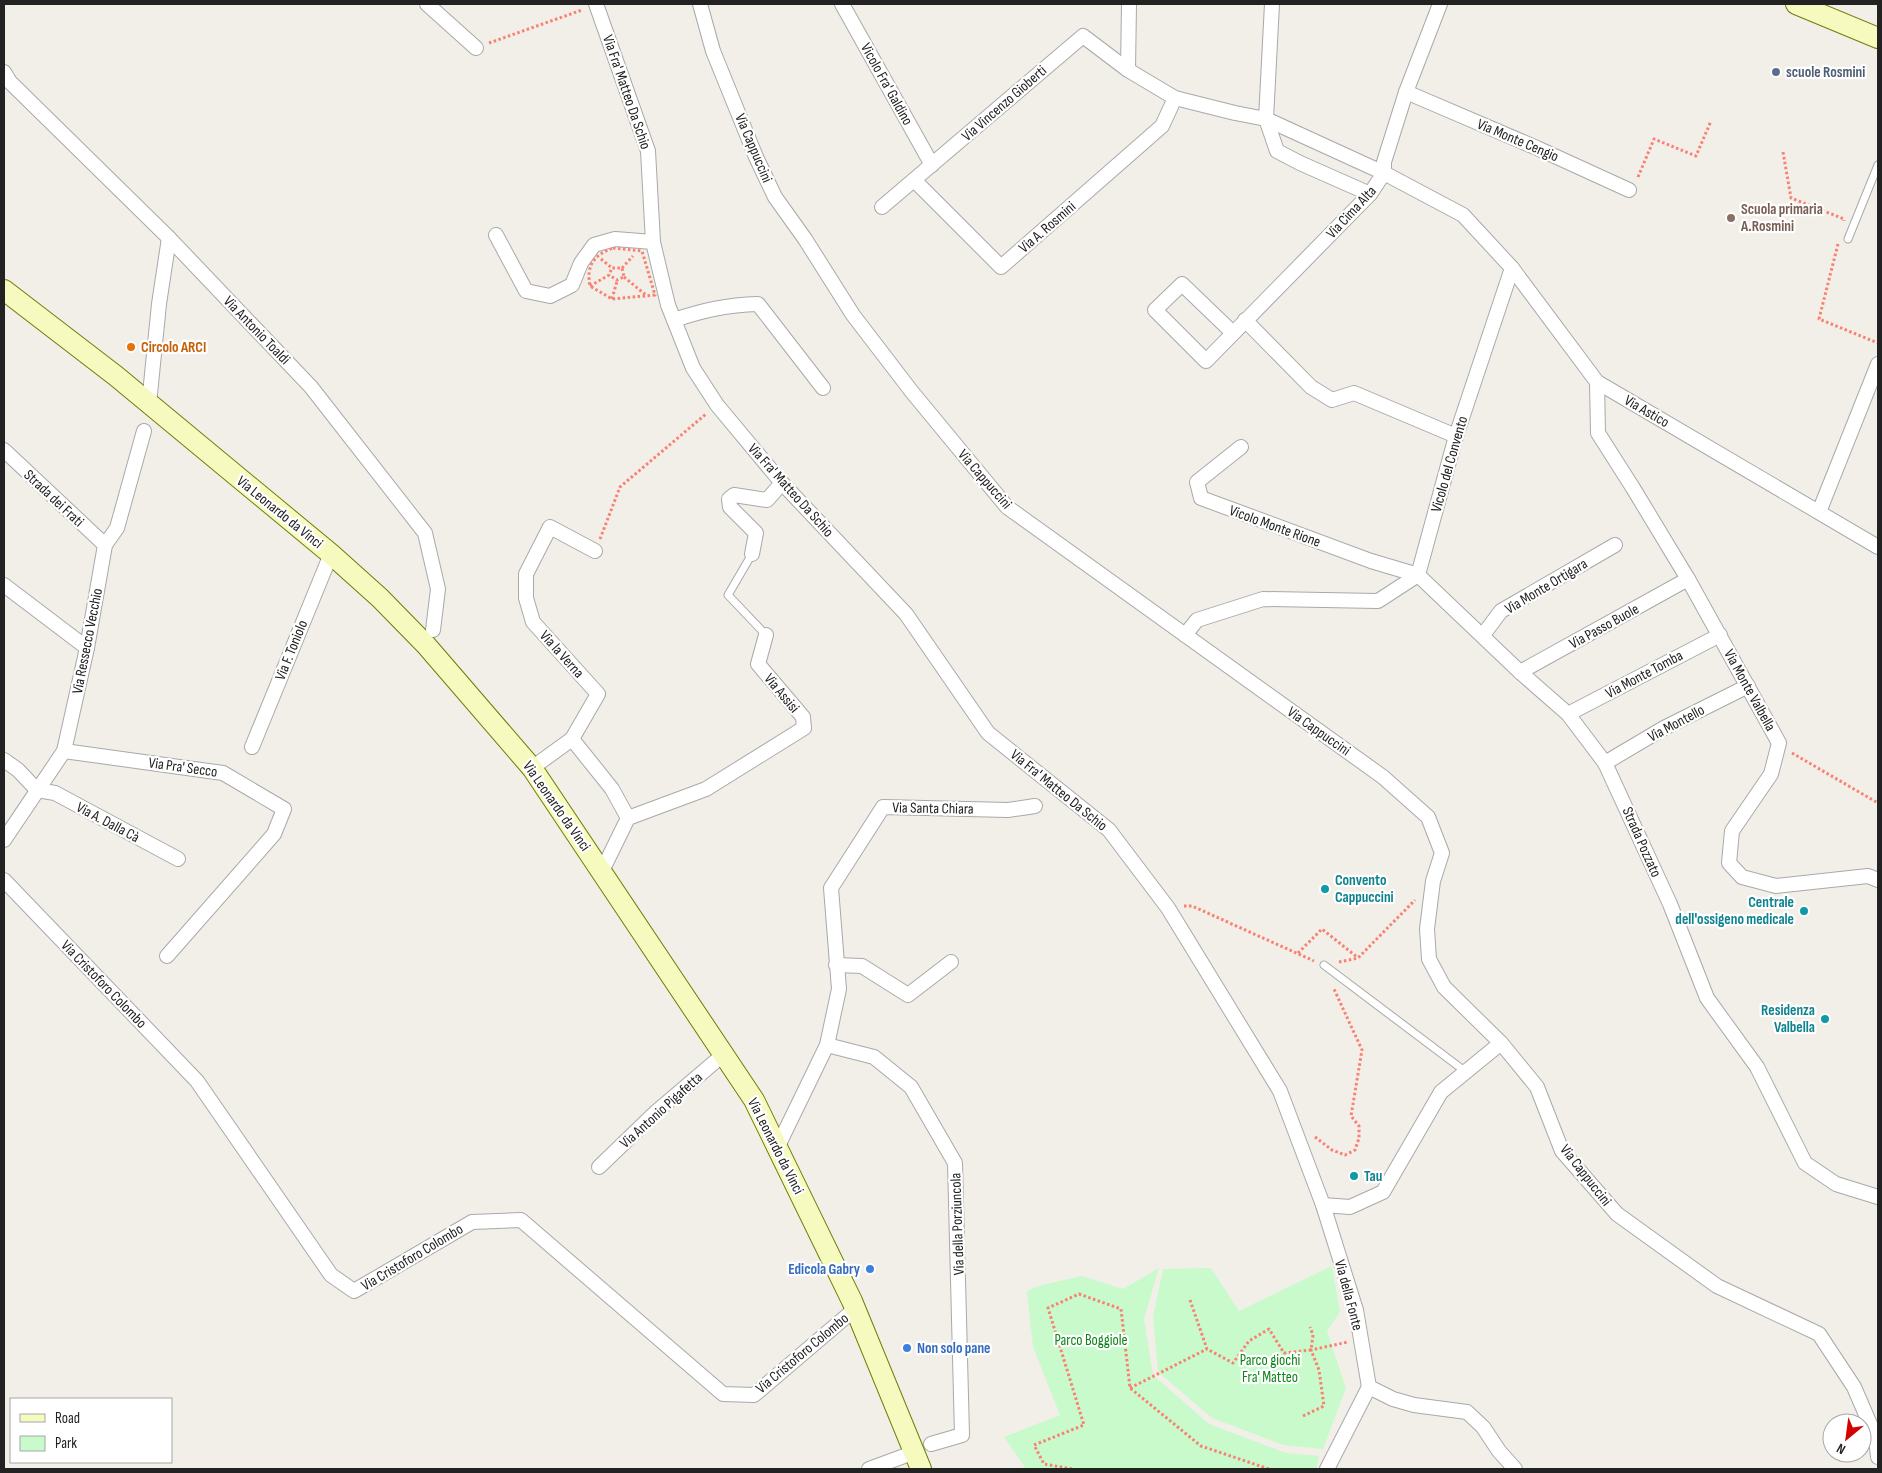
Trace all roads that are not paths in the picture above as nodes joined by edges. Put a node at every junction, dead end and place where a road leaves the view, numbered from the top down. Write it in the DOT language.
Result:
graph roads {
  1 [pos="428,4"];
  2 [pos="596,4"];
  3 [pos="700,4"];
  4 [pos="842,4"];
  5 [pos="1129,4"];
  6 [pos="1272,4"];
  7 [pos="1440,4"];
  8 [pos="1796,4"];
  9 [pos="1878,38"];
  10 [pos="476,48"];
  11 [pos="1128,70"];
  12 [pos="4,72"];
  13 [pos="1406,92"];
  14 [pos="1175,98"];
  15 [pos="1266,118"];
  16 [pos="932,165"];
  17 [pos="1878,165"];
  18 [pos="1384,173"];
  19 [pos="914,180"];
  20 [pos="1632,186"];
  21 [pos="1370,194"];
  22 [pos="882,208"];
  23 [pos="496,235"];
  24 [pos="169,238"];
  25 [pos="1848,239"];
  26 [pos="653,242"];
  27 [pos="1512,268"];
  28 [pos="4,290"];
  29 [pos="674,320"];
  30 [pos="1245,320"];
  31 [pos="1232,334"];
  32 [pos="1878,364"];
  33 [pos="1597,382"];
  34 [pos="822,388"];
  35 [pos="149,404"];
  36 [pos="144,431"];
  37 [pos="1456,436"];
  38 [pos="1241,447"];
  39 [pos="4,450"];
  40 [pos="782,483"];
  41 [pos="1820,512"];
  42 [pos="105,545"];
  43 [pos="1615,545"];
  44 [pos="1878,547"];
  45 [pos="596,551"];
  46 [pos="330,554"];
  47 [pos="752,554"];
  48 [pos="1418,576"];
  49 [pos="1688,579"];
  50 [pos="4,585"];
  51 [pos="433,630"];
  52 [pos="1720,634"];
  53 [pos="1184,635"];
  54 [pos="1483,635"];
  55 [pos="766,636"];
  56 [pos="87,648"];
  57 [pos="1520,672"];
  58 [pos="1748,686"];
  59 [pos="1568,714"];
  60 [pos="572,739"];
  61 [pos="252,746"];
  62 [pos="64,751"];
  63 [pos="4,760"];
  64 [pos="1606,763"];
  65 [pos="532,768"];
  66 [pos="37,790"];
  67 [pos="1035,806"];
  68 [pos="628,818"];
  69 [pos="4,840"];
  70 [pos="178,859"];
  71 [pos="602,871"];
  72 [pos="4,880"];
  73 [pos="1878,880"];
  74 [pos="167,956"];
  75 [pos="951,962"];
  76 [pos="836,965"];
  77 [pos="1324,965"];
  78 [pos="1501,1043"];
  79 [pos="827,1045"];
  80 [pos="724,1054"];
  81 [pos="1466,1072"];
  82 [pos="778,1146"];
  83 [pos="599,1167"];
  84 [pos="1878,1197"];
  85 [pos="1323,1205"];
  86 [pos="855,1309"];
  87 [pos="1369,1386"];
  88 [pos="922,1455"];
  89 [pos="1878,1457"];
  90 [pos="1878,1461"];
  91 [pos="869,1469"];
  92 [pos="1328,1469"];
  93 [pos="1515,1469"];
  94 [pos="1877,1469"];
  1 -- 10 [label="street"];
  2 -- 26 [label="street, Via Fra' Matteo Da Schio"];
  3 -- 53 [label="street, Via Cappuccini"];
  4 -- 16 [label="street, Vicolo Fra' Galdino"];
  5 -- 11 [label="street"];
  6 -- 15 [label="street"];
  7 -- 13 [label="street, Via Cima Alta"];
  8 -- 9 [label="street"];
  11 -- 14 [label="street"];
  11 -- 16 [label="street, Via Vincenzo Gioberti"];
  12 -- 24 [label="street, Via Antonio Toaldi"];
  13 -- 18 [label="street, Via Cima Alta"];
  13 -- 20 [label="street, Via Monte Cengio"];
  14 -- 15 [label="street"];
  14 -- 19 [label="street, Via A. Rosmini"];
  15 -- 18 [label="street"];
  15 -- 21 [label="street"];
  16 -- 19 [label="street, Via Vincenzo Gioberti"];
  17 -- 25 [label="lane"];
  18 -- 21 [label="street, Via Cima Alta"];
  18 -- 27 [label="street"];
  19 -- 22 [label="street, Via Vincenzo Gioberti"];
  21 -- 30 [label="street, Via Cima Alta"];
  23 -- 26 [label="street"];
  24 -- 35 [label="street"];
  24 -- 51 [label="street, Via Antonio Toaldi"];
  26 -- 29 [label="street, Via Fra' Matteo Da Schio"];
  27 -- 33 [label="street, Via Astico"];
  27 -- 37 [label="street, Vicolo del Convento"];
  28 -- 35 [label="street, Via Leonardo da Vinci"];
  29 -- 34 [label="street"];
  29 -- 40 [label="street, Via Fra' Matteo Da Schio"];
  30 -- 31 [label="street, Via Cima Alta"];
  30 -- 37 [label="street"];
  31 -- 31 [label="street, Via Cima Alta"];
  32 -- 41 [label="street"];
  33 -- 41 [label="street, Via Astico"];
  33 -- 49 [label="street, Via Monte Valbella"];
  35 -- 46 [label="street, Via Leonardo da Vinci"];
  36 -- 42 [label="street, Via Ressecco Vecchio"];
  37 -- 48 [label="street, Vicolo del Convento"];
  38 -- 48 [label="street, Vicolo Monte Rione"];
  39 -- 42 [label="street, Strada dei Frati"];
  40 -- 47 [label="street, Via Assisi"];
  40 -- 85 [label="street, Via Fra' Matteo Da Schio"];
  41 -- 44 [label="street, Via Astico"];
  42 -- 56 [label="street, Via Ressecco Vecchio"];
  43 -- 54 [label="street, Via Monte Ortigara"];
  45 -- 60 [label="street, Via la Verna"];
  46 -- 61 [label="street, Via F. Toniolo"];
  46 -- 65 [label="street, Via Leonardo da Vinci"];
  47 -- 55 [label="lane, Via Assisi"];
  48 -- 53 [label="street"];
  48 -- 54 [label="street, Strada Pozzato"];
  49 -- 52 [label="street, Via Monte Valbella"];
  49 -- 57 [label="street, Via Passo Buole"];
  50 -- 56 [label="street"];
  52 -- 58 [label="street, Via Monte Valbella"];
  52 -- 59 [label="street, Via Monte Tomba"];
  53 -- 78 [label="street, Via Cappuccini"];
  54 -- 57 [label="street, Strada Pozzato"];
  55 -- 68 [label="street, Via Assisi"];
  56 -- 62 [label="street, Via Ressecco Vecchio"];
  57 -- 59 [label="street, Strada Pozzato"];
  58 -- 64 [label="street, Via Montello"];
  58 -- 73 [label="street, Via Monte Valbella"];
  59 -- 64 [label="street, Strada Pozzato"];
  60 -- 65 [label="street"];
  60 -- 68 [label="street"];
  62 -- 66 [label="street, Via Ressecco Vecchio"];
  62 -- 74 [label="street, Via Pra' Secco"];
  63 -- 66 [label="street"];
  64 -- 84 [label="street, Strada Pozzato"];
  65 -- 71 [label="street, Via Leonardo da Vinci"];
  66 -- 69 [label="street, Via Ressecco Vecchio"];
  66 -- 70 [label="street, Via A. Dalla Cà"];
  67 -- 76 [label="street, Via Santa Chiara"];
  68 -- 71 [label="street"];
  71 -- 80 [label="street, Via Leonardo da Vinci"];
  72 -- 86 [label="street, Via Cristoforo Colombo"];
  75 -- 76 [label="street"];
  76 -- 79 [label="street, Via Santa Chiara"];
  77 -- 81 [label="lane"];
  78 -- 81 [label="street"];
  78 -- 89 [label="street, Via Cappuccini"];
  79 -- 82 [label="street, Via Santa Chiara"];
  79 -- 88 [label="street, Via della Porziuncola"];
  80 -- 82 [label="street, Via Leonardo da Vinci"];
  80 -- 83 [label="street, Via Antonio Pigafetta"];
  81 -- 85 [label="street"];
  82 -- 86 [label="street, Via Leonardo da Vinci"];
  85 -- 87 [label="street, Via della Fonte"];
  86 -- 88 [label="street, Via Leonardo da Vinci"];
  87 -- 92 [label="street"];
  87 -- 93 [label="street"];
  88 -- 91 [label="street"];
  90 -- 94 [label="street"];
}
